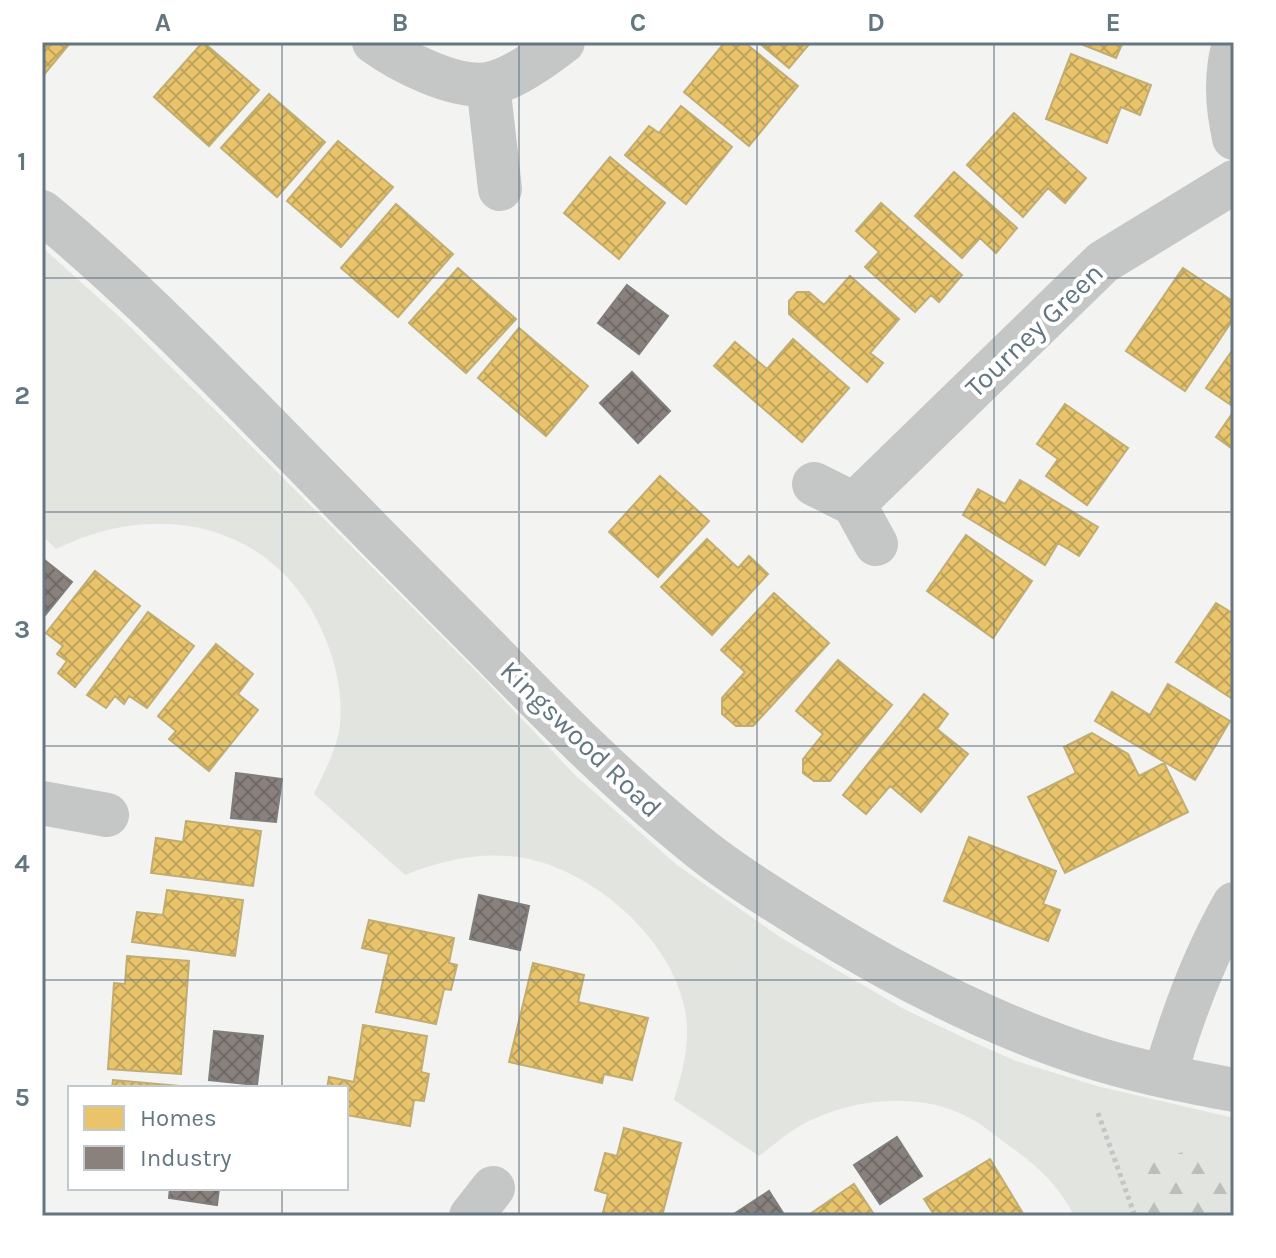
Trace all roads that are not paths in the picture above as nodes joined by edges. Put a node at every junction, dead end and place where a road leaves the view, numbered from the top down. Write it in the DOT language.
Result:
graph roads {
  1 [pos="374,42"];
  2 [pos="563,42"];
  3 [pos="1234,43"];
  4 [pos="488,84"];
  5 [pos="1234,138"];
  6 [pos="1234,182"];
  7 [pos="500,189"];
  8 [pos="42,212"];
  9 [pos="814,484"];
  10 [pos="854,504"];
  11 [pos="876,544"];
  12 [pos="42,803"];
  13 [pos="107,815"];
  14 [pos="1234,904"];
  15 [pos="1165,1076"];
  16 [pos="1234,1090"];
  1 -- 4 [label="street"];
  2 -- 4 [label="street"];
  3 -- 5 [label="street"];
  4 -- 7 [label="street"];
  6 -- 10 [label="street, Tourney Green"];
  8 -- 15 [label="street, Kingswood Road"];
  9 -- 10 [label="street"];
  10 -- 11 [label="street"];
  12 -- 13 [label="street"];
  14 -- 15 [label="street"];
  15 -- 16 [label="street, Kingswood Road"];
}
